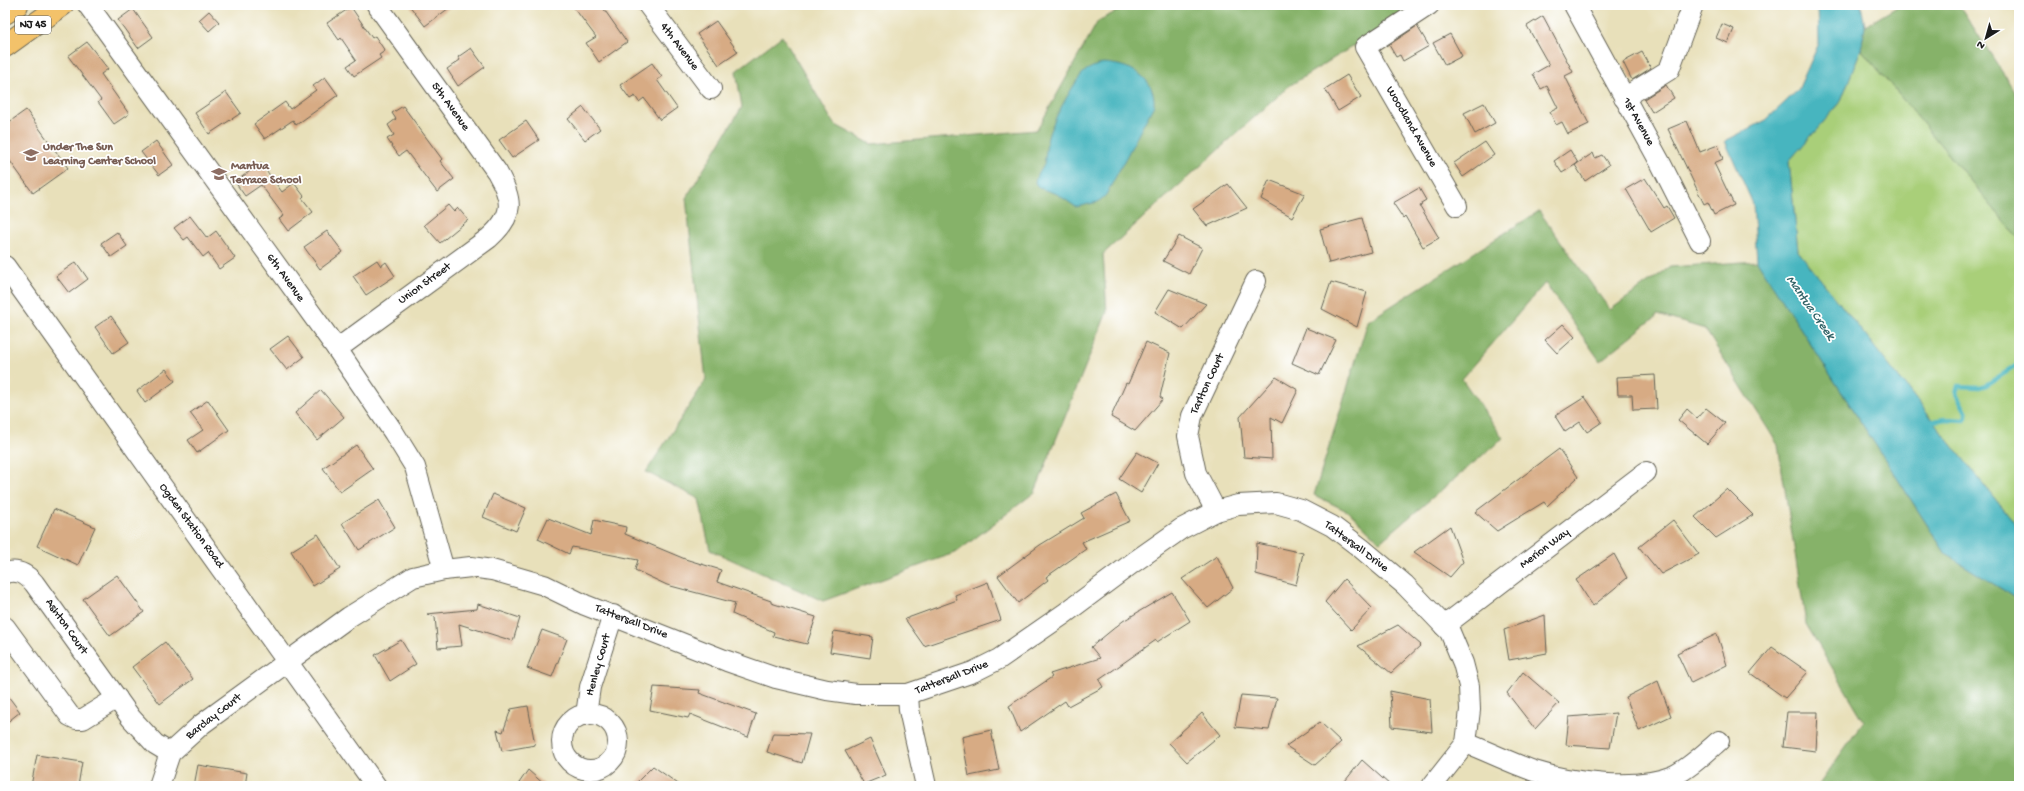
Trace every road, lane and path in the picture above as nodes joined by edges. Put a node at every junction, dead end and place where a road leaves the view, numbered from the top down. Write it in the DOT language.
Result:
graph roads {
  1 [pos="17,5"];
  2 [pos="62,5"];
  3 [pos="88,5"];
  4 [pos="376,5"];
  5 [pos="648,5"];
  6 [pos="1429,5"];
  7 [pos="1574,5"];
  8 [pos="1693,5"];
  9 [pos="5,13"];
  10 [pos="5,46"];
  11 [pos="711,89"];
  12 [pos="1624,98"];
  13 [pos="1457,206"];
  14 [pos="508,214"];
  15 [pos="1700,241"];
  16 [pos="5,266"];
  17 [pos="1256,281"];
  18 [pos="337,349"];
  19 [pos="1646,472"];
  20 [pos="1216,511"];
  21 [pos="444,570"];
  22 [pos="5,573"];
  23 [pos="613,615"];
  24 [pos="1444,626"];
  25 [pos="5,627"];
  26 [pos="288,662"];
  27 [pos="908,694"];
  28 [pos="116,698"];
  29 [pos="586,715"];
  30 [pos="1719,740"];
  31 [pos="1466,744"];
  32 [pos="170,753"];
  33 [pos="159,786"];
  34 [pos="376,786"];
  35 [pos="926,786"];
  36 [pos="1432,786"];
  1 -- 9 [label="main road, NJ 45"];
  2 -- 10 [label="main road, NJ 45"];
  3 -- 18 [label="street, 6th Avenue"];
  4 -- 14 [label="street, 5th Avenue"];
  5 -- 11 [label="street, 4th Avenue"];
  6 -- 13 [label="street, Woodland Avenue"];
  7 -- 12 [label="street, 1st Avenue"];
  8 -- 12 [label="street"];
  12 -- 15 [label="street, 1st Avenue"];
  14 -- 18 [label="street, Union Street"];
  16 -- 26 [label="street, Ogden Station Road"];
  17 -- 20 [label="street, Tarlton Court"];
  18 -- 21 [label="street, 6th Avenue"];
  19 -- 24 [label="street, Merion Way"];
  20 -- 24 [label="street, Tattersall Drive"];
  20 -- 27 [label="street, Tattersall Drive"];
  21 -- 23 [label="street, Tattersall Drive"];
  21 -- 26 [label="street, Tattersall Drive"];
  22 -- 28 [label="street, Ashton Court"];
  23 -- 27 [label="street, Tattersall Drive"];
  23 -- 29 [label="street, Henley Court"];
  24 -- 31 [label="street, Tattersall Drive"];
  25 -- 28 [label="street"];
  26 -- 32 [label="street, Barclay Court"];
  26 -- 34 [label="street, Ogden Station Road"];
  27 -- 35 [label="street"];
  28 -- 32 [label="street, Ashton Court"];
  30 -- 31 [label="street"];
  31 -- 36 [label="street"];
  32 -- 33 [label="street"];
}
